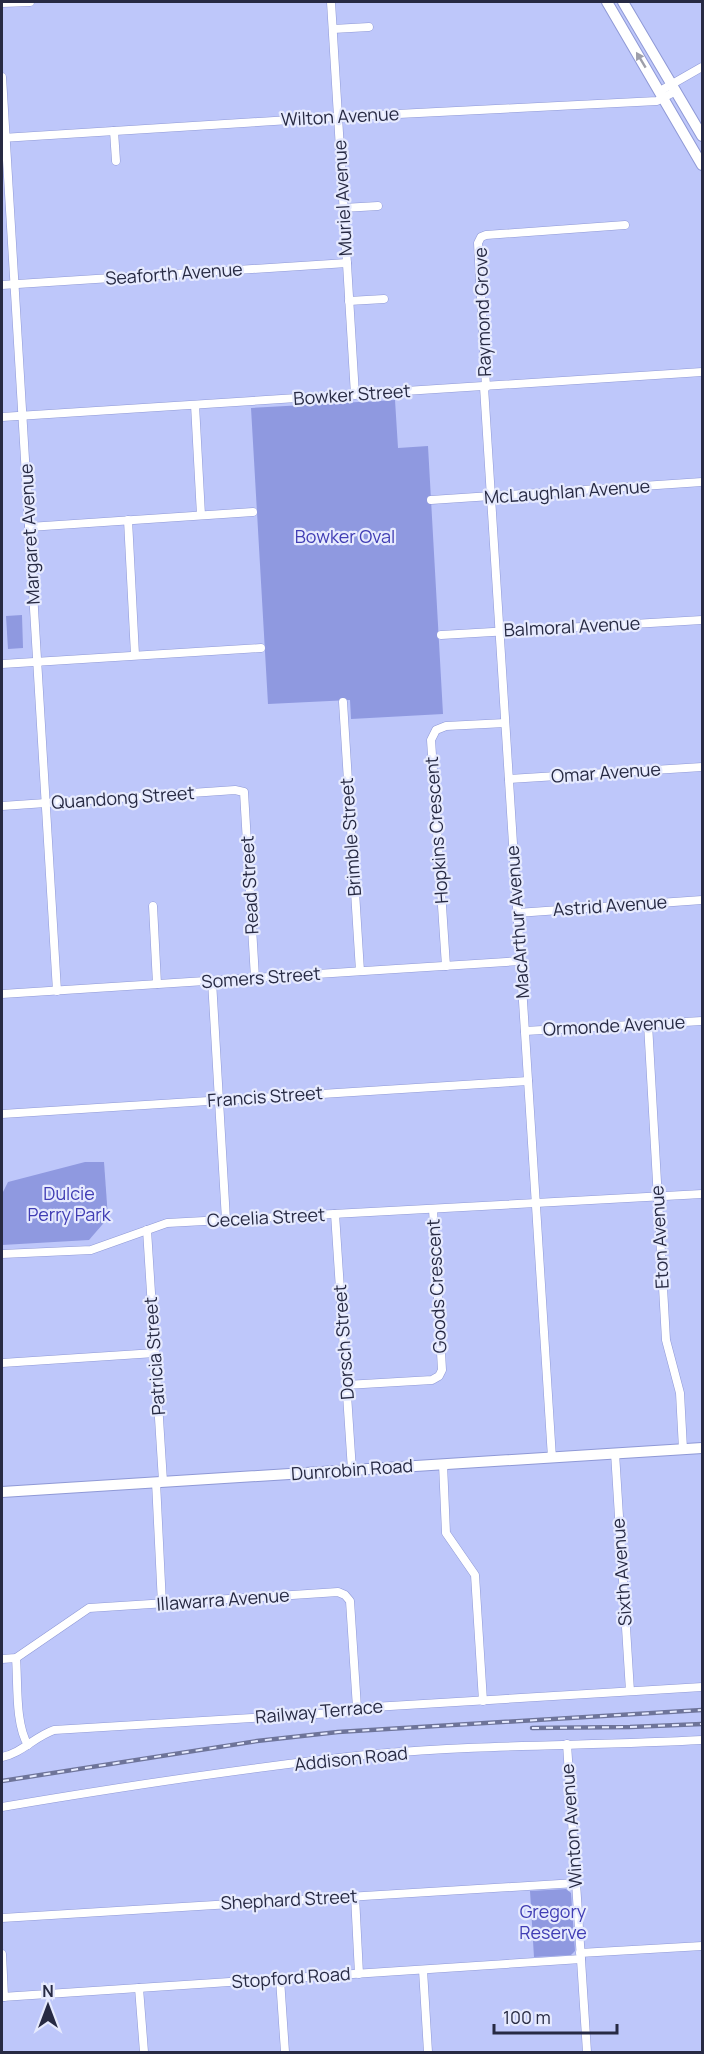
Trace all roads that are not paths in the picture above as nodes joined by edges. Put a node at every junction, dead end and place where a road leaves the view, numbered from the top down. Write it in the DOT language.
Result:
graph roads {
  1 [pos="30,2"];
  2 [pos="331,2"];
  3 [pos="607,2"];
  4 [pos="623,2"];
  5 [pos="2,3"];
  6 [pos="369,27"];
  7 [pos="333,28"];
  8 [pos="702,67"];
  9 [pos="2,77"];
  10 [pos="675,88"];
  11 [pos="662,95"];
  12 [pos="338,117"];
  13 [pos="114,131"];
  14 [pos="702,136"];
  15 [pos="3,138"];
  16 [pos="116,161"];
  17 [pos="702,165"];
  18 [pos="378,206"];
  19 [pos="343,208"];
  20 [pos="625,225"];
  21 [pos="347,263"];
  22 [pos="15,284"];
  23 [pos="2,285"];
  24 [pos="384,299"];
  25 [pos="349,301"];
  26 [pos="702,372"];
  27 [pos="485,387"];
  28 [pos="355,395"];
  29 [pos="195,405"];
  30 [pos="23,416"];
  31 [pos="2,417"];
  32 [pos="702,482"];
  33 [pos="491,497"];
  34 [pos="432,500"];
  35 [pos="253,512"];
  36 [pos="201,515"];
  37 [pos="128,520"];
  38 [pos="29,527"];
  39 [pos="702,620"];
  40 [pos="500,632"];
  41 [pos="441,635"];
  42 [pos="261,648"];
  43 [pos="135,655"];
  44 [pos="37,662"];
  45 [pos="2,664"];
  46 [pos="343,702"];
  47 [pos="505,723"];
  48 [pos="702,767"];
  49 [pos="509,779"];
  50 [pos="244,792"];
  51 [pos="46,804"];
  52 [pos="2,806"];
  53 [pos="702,900"];
  54 [pos="153,906"];
  55 [pos="517,913"];
  56 [pos="520,961"];
  57 [pos="446,966"];
  58 [pos="360,972"];
  59 [pos="255,978"];
  60 [pos="212,981"];
  61 [pos="158,984"];
  62 [pos="57,991"];
  63 [pos="2,994"];
  64 [pos="702,1021"];
  65 [pos="648,1024"];
  66 [pos="525,1031"];
  67 [pos="528,1080"];
  68 [pos="219,1100"];
  69 [pos="2,1114"];
  70 [pos="702,1194"];
  71 [pos="658,1196"];
  72 [pos="536,1203"];
  73 [pos="433,1209"];
  74 [pos="335,1214"];
  75 [pos="226,1220"];
  76 [pos="147,1230"];
  77 [pos="2,1254"];
  78 [pos="155,1353"];
  79 [pos="2,1363"];
  80 [pos="346,1385"];
  81 [pos="702,1448"];
  82 [pos="683,1449"];
  83 [pos="615,1454"];
  84 [pos="552,1458"];
  85 [pos="443,1464"];
  86 [pos="352,1470"];
  87 [pos="159,1482"];
  88 [pos="2,1492"];
  89 [pos="162,1604"];
  90 [pos="16,1658"];
  91 [pos="2,1659"];
  92 [pos="702,1687"];
  93 [pos="630,1691"];
  94 [pos="483,1701"];
  95 [pos="357,1708"];
  96 [pos="702,1740"];
  97 [pos="28,1744"];
  98 [pos="567,1744"];
  99 [pos="2,1757"];
  100 [pos="2,1807"];
  101 [pos="576,1883"];
  102 [pos="355,1896"];
  103 [pos="2,1918"];
  104 [pos="702,1946"];
  105 [pos="2,1954"];
  106 [pos="581,1956"];
  107 [pos="423,1970"];
  108 [pos="359,1974"];
  109 [pos="280,1979"];
  110 [pos="139,1988"];
  111 [pos="3,1997"];
  112 [pos="144,2052"];
  113 [pos="285,2052"];
  114 [pos="428,2052"];
  115 [pos="587,2052"];
  1 -- 5 [label="street"];
  2 -- 7 [label="street, Muriel Avenue"];
  11 -- 3 [label="street, one-way"];
  4 -- 10 [label="street"];
  6 -- 7 [label="street"];
  7 -- 12 [label="street, Muriel Avenue"];
  8 -- 10 [label="street, Wilton Avenue"];
  9 -- 15 [label="street, Margaret Avenue"];
  10 -- 11 [label="street, Wilton Avenue"];
  10 -- 14 [label="street"];
  11 -- 12 [label="street, Wilton Avenue"];
  11 -- 17 [label="street"];
  12 -- 13 [label="street, Wilton Avenue"];
  12 -- 19 [label="street, Muriel Avenue"];
  13 -- 15 [label="street, Wilton Avenue"];
  13 -- 16 [label="street"];
  15 -- 22 [label="street, Margaret Avenue"];
  18 -- 19 [label="street"];
  19 -- 21 [label="street, Muriel Avenue"];
  20 -- 27 [label="street, Raymond Grove"];
  21 -- 22 [label="street, Seaforth Avenue"];
  21 -- 25 [label="street, Muriel Avenue"];
  22 -- 23 [label="street, Seaforth Avenue"];
  22 -- 30 [label="street, Margaret Avenue"];
  24 -- 25 [label="street"];
  25 -- 28 [label="street, Muriel Avenue"];
  26 -- 27 [label="street, Bowker Street"];
  27 -- 28 [label="street, Bowker Street"];
  27 -- 33 [label="street, MacArthur Avenue"];
  28 -- 29 [label="street, Bowker Street"];
  29 -- 30 [label="street, Bowker Street"];
  29 -- 36 [label="street"];
  30 -- 31 [label="street, Bowker Street"];
  30 -- 38 [label="street, Margaret Avenue"];
  32 -- 33 [label="street, McLaughlan Avenue"];
  33 -- 34 [label="street, McLaughlan Avenue"];
  33 -- 40 [label="street, MacArthur Avenue"];
  35 -- 36 [label="street"];
  36 -- 37 [label="street"];
  37 -- 38 [label="street"];
  37 -- 43 [label="street"];
  38 -- 44 [label="street, Margaret Avenue"];
  39 -- 40 [label="street, Balmoral Avenue"];
  40 -- 41 [label="street, Balmoral Avenue"];
  40 -- 47 [label="street, MacArthur Avenue"];
  42 -- 43 [label="street"];
  43 -- 44 [label="street"];
  44 -- 45 [label="street"];
  44 -- 51 [label="street, Margaret Avenue"];
  46 -- 58 [label="street, Brimble Street"];
  47 -- 49 [label="street, MacArthur Avenue"];
  47 -- 57 [label="street, Hopkins Crescent"];
  48 -- 49 [label="street, Omar Avenue"];
  49 -- 55 [label="street, MacArthur Avenue"];
  50 -- 51 [label="street, Quandong Street"];
  50 -- 59 [label="street, Read Street"];
  51 -- 52 [label="street, Quandong Street"];
  51 -- 62 [label="street, Margaret Avenue"];
  53 -- 55 [label="street, Astrid Avenue"];
  54 -- 61 [label="street"];
  55 -- 56 [label="street, MacArthur Avenue"];
  56 -- 57 [label="street, Somers Street"];
  56 -- 66 [label="street, MacArthur Avenue"];
  57 -- 58 [label="street, Somers Street"];
  58 -- 59 [label="street, Somers Street"];
  59 -- 60 [label="street, Somers Street"];
  60 -- 61 [label="street, Somers Street"];
  60 -- 68 [label="street"];
  61 -- 62 [label="street, Somers Street"];
  62 -- 63 [label="street, Somers Street"];
  64 -- 65 [label="street, Ormonde Avenue"];
  65 -- 66 [label="street, Ormonde Avenue"];
  65 -- 71 [label="street, Eton Avenue"];
  66 -- 67 [label="street, MacArthur Avenue"];
  67 -- 68 [label="street, Francis Street"];
  67 -- 72 [label="street, MacArthur Avenue"];
  68 -- 69 [label="street, Francis Street"];
  68 -- 75 [label="street"];
  70 -- 71 [label="street, Cecelia Street"];
  71 -- 72 [label="street, Cecelia Street"];
  71 -- 82 [label="street, Eton Avenue"];
  72 -- 73 [label="street, Cecelia Street"];
  72 -- 84 [label="street, MacArthur Avenue"];
  73 -- 74 [label="street, Cecelia Street"];
  73 -- 80 [label="street, Goods Crescent"];
  74 -- 75 [label="street, Cecelia Street"];
  74 -- 80 [label="street, Dorsch Street"];
  75 -- 76 [label="street, Cecelia Street"];
  76 -- 77 [label="street, Cecelia Street"];
  76 -- 78 [label="street, Patricia Street"];
  78 -- 79 [label="street"];
  78 -- 87 [label="street, Patricia Street"];
  80 -- 86 [label="street, Dorsch Street"];
  81 -- 82 [label="street, Dunrobin Road"];
  82 -- 83 [label="street, Dunrobin Road"];
  83 -- 84 [label="street, Dunrobin Road"];
  83 -- 93 [label="street, Sixth Avenue"];
  84 -- 85 [label="street, Dunrobin Road"];
  85 -- 86 [label="street, Dunrobin Road"];
  85 -- 94 [label="street"];
  86 -- 87 [label="street, Dunrobin Road"];
  87 -- 88 [label="street, Dunrobin Road"];
  87 -- 89 [label="street, Patricia Street"];
  89 -- 90 [label="street, Illawarra Avenue"];
  89 -- 95 [label="street, Illawarra Avenue"];
  90 -- 91 [label="street"];
  90 -- 97 [label="street"];
  92 -- 93 [label="street, Railway Terrace"];
  93 -- 94 [label="street, Railway Terrace"];
  94 -- 95 [label="street, Railway Terrace"];
  95 -- 97 [label="street, Railway Terrace"];
  96 -- 98 [label="street, Addison Road"];
  97 -- 99 [label="street, Railway Terrace"];
  98 -- 100 [label="street, Addison Road"];
  98 -- 101 [label="street, Winton Avenue"];
  101 -- 102 [label="street, Shephard Street"];
  101 -- 106 [label="street, Winton Avenue"];
  102 -- 103 [label="street, Shephard Street"];
  102 -- 108 [label="street"];
  104 -- 106 [label="street, Stopford Road"];
  105 -- 111 [label="street"];
  106 -- 107 [label="street, Stopford Road"];
  106 -- 115 [label="street, Winton Avenue"];
  107 -- 108 [label="street, Stopford Road"];
  107 -- 114 [label="street"];
  108 -- 109 [label="street, Stopford Road"];
  109 -- 110 [label="street, Stopford Road"];
  109 -- 113 [label="street"];
  110 -- 111 [label="street, Stopford Road"];
  110 -- 112 [label="street"];
}
